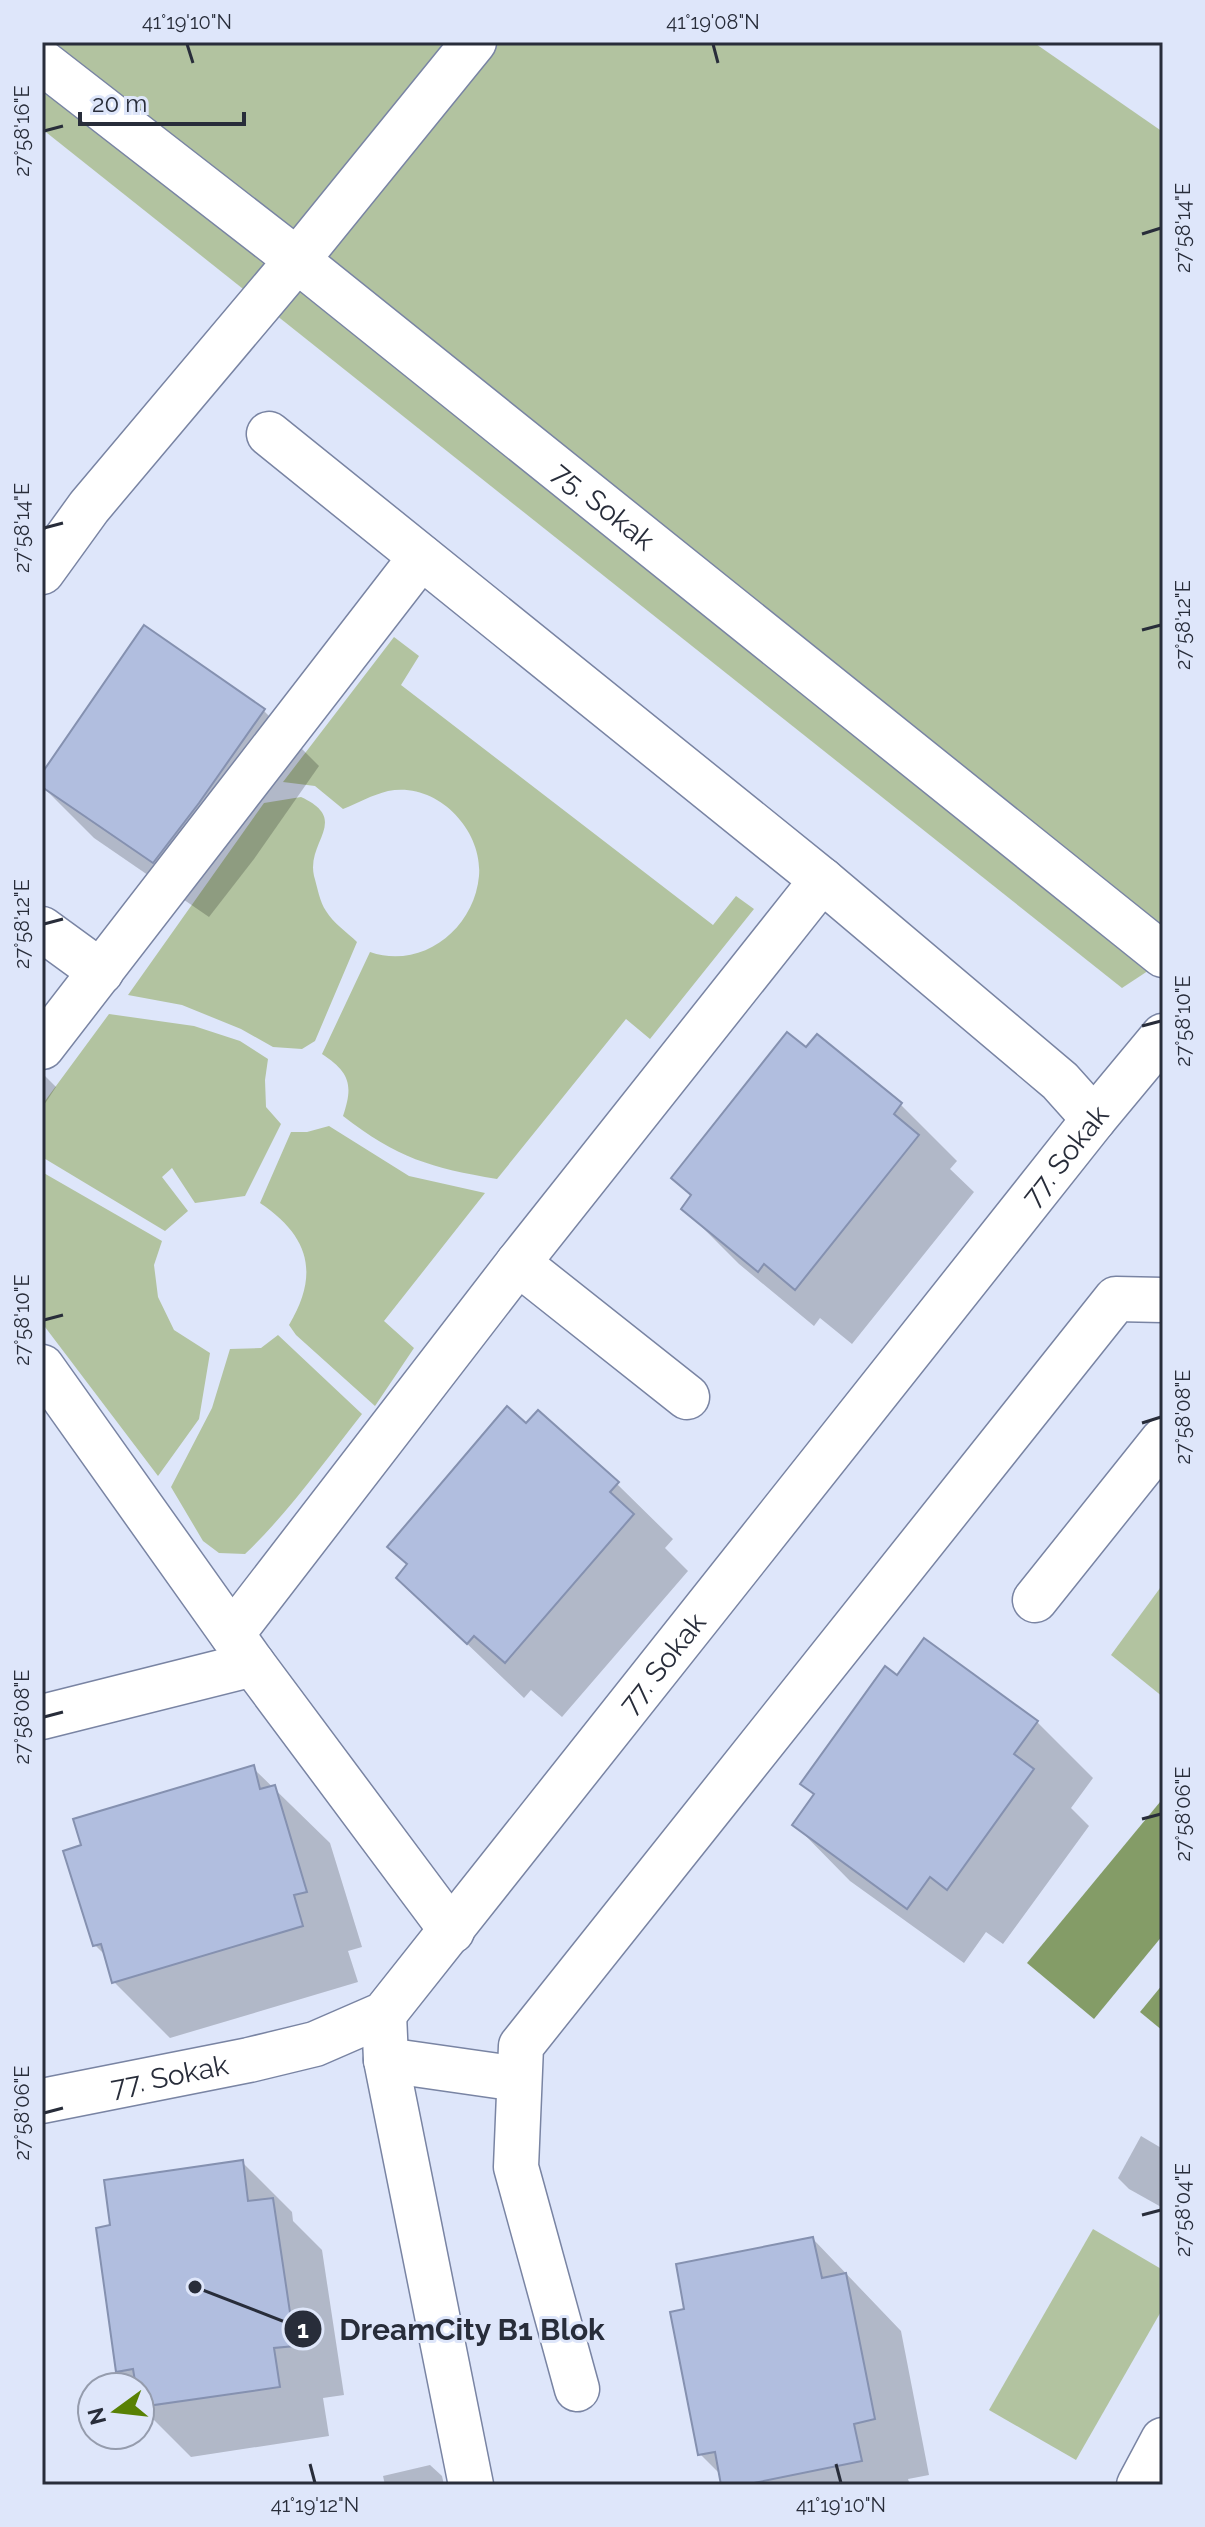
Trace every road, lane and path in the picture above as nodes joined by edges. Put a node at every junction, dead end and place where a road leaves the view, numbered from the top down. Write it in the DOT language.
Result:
graph roads {
  1 [pos="474,42"];
  2 [pos="42,62"];
  3 [pos="297,260"];
  4 [pos="269,434"];
  5 [pos="421,557"];
  6 [pos="42,572"];
  7 [pos="822,880"];
  8 [pos="42,929"];
  9 [pos="1163,955"];
  10 [pos="101,972"];
  11 [pos="1163,1036"];
  12 [pos="42,1047"];
  13 [pos="1094,1119"];
  14 [pos="518,1263"];
  15 [pos="1163,1300"];
  16 [pos="42,1367"];
  17 [pos="687,1397"];
  18 [pos="1163,1440"];
  19 [pos="1035,1600"];
  20 [pos="242,1649"];
  21 [pos="42,1717"];
  22 [pos="452,1931"];
  23 [pos="384,2014"];
  24 [pos="386,2060"];
  25 [pos="519,2079"];
  26 [pos="42,2101"];
  27 [pos="577,2389"];
  28 [pos="1163,2440"];
  29 [pos="471,2485"];
  30 [pos="1139,2485"];
  1 -- 3 [label="street"];
  2 -- 3 [label="street, 75. Sokak"];
  3 -- 6 [label="street"];
  3 -- 9 [label="street, 75. Sokak"];
  4 -- 5 [label="street"];
  5 -- 7 [label="street"];
  5 -- 10 [label="street"];
  7 -- 13 [label="street"];
  7 -- 14 [label="street"];
  8 -- 10 [label="street"];
  10 -- 12 [label="street"];
  11 -- 13 [label="street, 77. Sokak"];
  13 -- 22 [label="street, 77. Sokak"];
  14 -- 17 [label="street"];
  14 -- 20 [label="street"];
  15 -- 25 [label="street"];
  16 -- 20 [label="street"];
  18 -- 19 [label="street"];
  20 -- 21 [label="street"];
  20 -- 22 [label="street"];
  22 -- 23 [label="street, 77. Sokak"];
  23 -- 24 [label="street"];
  23 -- 26 [label="street, 77. Sokak"];
  24 -- 25 [label="street"];
  24 -- 29 [label="street"];
  25 -- 27 [label="street"];
  28 -- 30 [label="street"];
}
